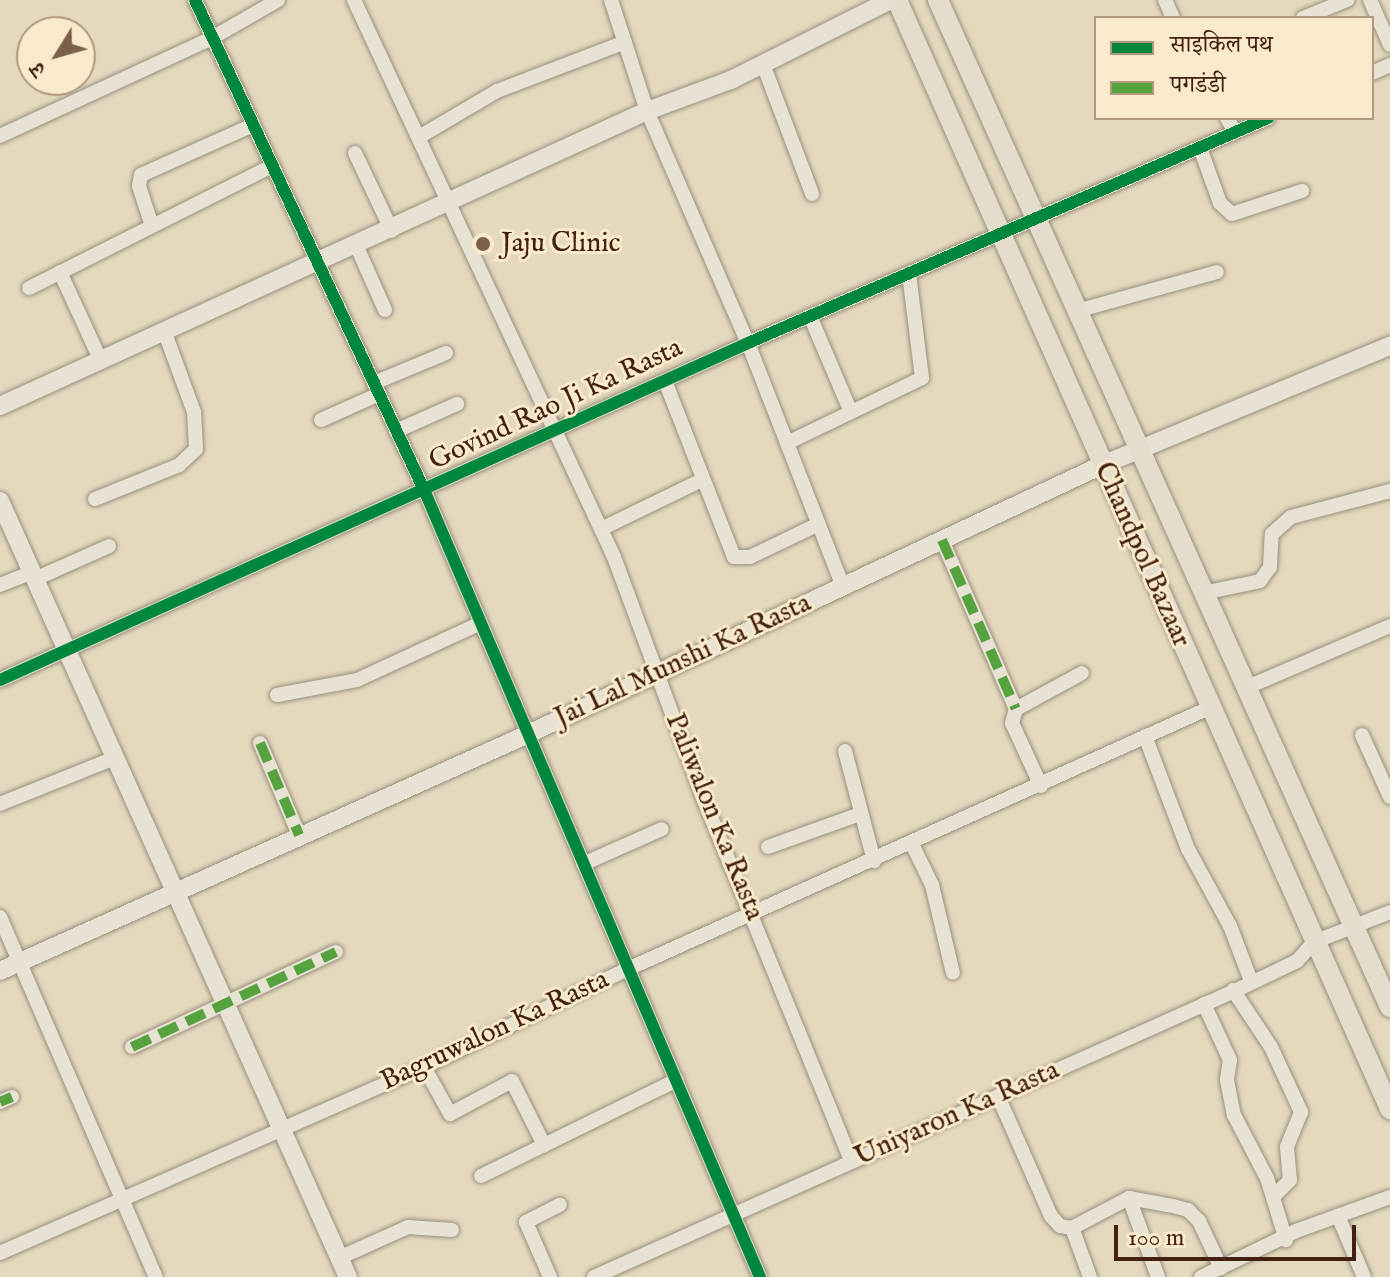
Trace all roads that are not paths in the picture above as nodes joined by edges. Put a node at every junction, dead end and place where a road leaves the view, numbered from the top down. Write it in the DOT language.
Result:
graph roads {
  1 [pos="195,0"];
  2 [pos="278,0"];
  3 [pos="354,0"];
  4 [pos="611,0"];
  5 [pos="891,0"];
  6 [pos="897,0"];
  7 [pos="938,0"];
  8 [pos="1347,0"];
  9 [pos="1370,0"];
  10 [pos="1308,16"];
  11 [pos="212,38"];
  12 [pos="625,42"];
  13 [pos="1390,45"];
  14 [pos="763,64"];
  15 [pos="647,111"];
  16 [pos="1228,120"];
  17 [pos="1263,120"];
  18 [pos="253,125"];
  19 [pos="1235,132"];
  20 [pos="0,136"];
  21 [pos="419,137"];
  22 [pos="1200,148"];
  23 [pos="355,153"];
  24 [pos="272,166"];
  25 [pos="1302,191"];
  26 [pos="812,194"];
  27 [pos="453,202"];
  28 [pos="1037,216"];
  29 [pos="152,226"];
  30 [pos="392,231"];
  31 [pos="1002,234"];
  32 [pos="357,247"];
  33 [pos="319,265"];
  34 [pos="60,272"];
  35 [pos="1217,272"];
  36 [pos="909,274"];
  37 [pos="29,288"];
  38 [pos="385,310"];
  39 [pos="1080,310"];
  40 [pos="810,316"];
  41 [pos="165,333"];
  42 [pos="748,343"];
  43 [pos="1390,346"];
  44 [pos="446,353"];
  45 [pos="101,361"];
  46 [pos="665,381"];
  47 [pos="376,389"];
  48 [pos="457,404"];
  49 [pos="0,406"];
  50 [pos="851,412"];
  51 [pos="321,420"];
  52 [pos="396,431"];
  53 [pos="559,431"];
  54 [pos="787,443"];
  55 [pos="1144,451"];
  56 [pos="1102,465"];
  57 [pos="702,480"];
  58 [pos="1390,491"];
  59 [pos="425,492"];
  60 [pos="95,499"];
  61 [pos="0,501"];
  62 [pos="819,524"];
  63 [pos="601,529"];
  64 [pos="942,540"];
  65 [pos="109,546"];
  66 [pos="33,575"];
  67 [pos="0,585"];
  68 [pos="843,587"];
  69 [pos="1208,592"];
  70 [pos="481,623"];
  71 [pos="1390,626"];
  72 [pos="68,651"];
  73 [pos="656,670"];
  74 [pos="1082,673"];
  75 [pos="0,680"];
  76 [pos="1250,686"];
  77 [pos="277,695"];
  78 [pos="1209,708"];
  79 [pos="1016,709"];
  80 [pos="526,735"];
  81 [pos="1362,735"];
  82 [pos="1145,736"];
  83 [pos="260,743"];
  84 [pos="845,751"];
  85 [pos="115,758"];
  86 [pos="1041,786"];
  87 [pos="1390,797"];
  88 [pos="0,804"];
  89 [pos="860,814"];
  90 [pos="662,829"];
  91 [pos="299,835"];
  92 [pos="912,844"];
  93 [pos="768,847"];
  94 [pos="874,861"];
  95 [pos="583,864"];
  96 [pos="174,891"];
  97 [pos="1390,912"];
  98 [pos="753,914"];
  99 [pos="0,917"];
  100 [pos="1354,925"];
  101 [pos="1314,942"];
  102 [pos="336,952"];
  103 [pos="19,963"];
  104 [pos="630,968"];
  105 [pos="0,971"];
  106 [pos="953,973"];
  107 [pos="1251,981"];
  108 [pos="1233,990"];
  109 [pos="1204,1004"];
  110 [pos="225,1006"];
  111 [pos="1390,1007"];
  112 [pos="132,1047"];
  113 [pos="424,1067"];
  114 [pos="677,1080"];
  115 [pos="998,1096"];
  116 [pos="1390,1109"];
  117 [pos="279,1127"];
  118 [pos="544,1145"];
  119 [pos="851,1161"];
  120 [pos="481,1176"];
  121 [pos="124,1195"];
  122 [pos="1273,1197"];
  123 [pos="1390,1197"];
  124 [pos="1129,1198"];
  125 [pos="560,1205"];
  126 [pos="733,1213"];
  127 [pos="1338,1216"];
  128 [pos="1072,1228"];
  129 [pos="452,1230"];
  130 [pos="1286,1240"];
  131 [pos="0,1253"];
  132 [pos="339,1258"];
  133 [pos="1221,1268"];
  134 [pos="156,1277"];
  135 [pos="348,1277"];
  136 [pos="550,1277"];
  137 [pos="594,1277"];
  138 [pos="760,1277"];
  139 [pos="1090,1277"];
  140 [pos="1158,1277"];
  141 [pos="1201,1277"];
  142 [pos="1364,1277"];
  1 -- 11 [label="street"];
  2 -- 11 [label="street"];
  3 -- 21 [label="street, Paliwalon Ka Rasta"];
  4 -- 12 [label="street"];
  5 -- 14 [label="street"];
  6 -- 31 [label="main road, Chandpol Bazaar"];
  7 -- 28 [label="main road, Chandpol Bazaar"];
  8 -- 10 [label="street"];
  9 -- 13 [label="street"];
  11 -- 18 [label="street"];
  11 -- 20 [label="street"];
  12 -- 15 [label="street"];
  12 -- 21 [label="street"];
  14 -- 15 [label="street"];
  14 -- 26 [label="street"];
  15 -- 27 [label="street"];
  15 -- 42 [label="street"];
  16 -- 19 [label="street"];
  17 -- 19 [label="street, Govind Rao Ji Ka Rasta"];
  18 -- 24 [label="street"];
  18 -- 29 [label="street"];
  19 -- 22 [label="street, Govind Rao Ji Ka Rasta"];
  21 -- 27 [label="street, Paliwalon Ka Rasta"];
  22 -- 25 [label="street"];
  22 -- 28 [label="street, Govind Rao Ji Ka Rasta"];
  23 -- 30 [label="street"];
  24 -- 29 [label="street"];
  24 -- 33 [label="street"];
  27 -- 30 [label="street"];
  27 -- 53 [label="street, Paliwalon Ka Rasta"];
  28 -- 31 [label="street, Govind Rao Ji Ka Rasta"];
  28 -- 39 [label="main road, Chandpol Bazaar"];
  29 -- 34 [label="street"];
  30 -- 32 [label="street"];
  31 -- 36 [label="street, Govind Rao Ji Ka Rasta"];
  31 -- 56 [label="main road, Chandpol Bazaar"];
  32 -- 33 [label="street"];
  32 -- 38 [label="street"];
  33 -- 41 [label="street"];
  33 -- 47 [label="street"];
  34 -- 37 [label="street"];
  34 -- 45 [label="street"];
  35 -- 39 [label="street"];
  36 -- 40 [label="street, Govind Rao Ji Ka Rasta"];
  36 -- 50 [label="street"];
  39 -- 55 [label="main road, Chandpol Bazaar"];
  40 -- 42 [label="street, Govind Rao Ji Ka Rasta"];
  40 -- 50 [label="street"];
  41 -- 45 [label="street"];
  41 -- 60 [label="street"];
  42 -- 46 [label="street, Govind Rao Ji Ka Rasta"];
  42 -- 54 [label="street"];
  43 -- 55 [label="street, Jai Lal Munshi Ka Rasta"];
  44 -- 47 [label="street"];
  45 -- 49 [label="street"];
  46 -- 53 [label="street, Govind Rao Ji Ka Rasta"];
  46 -- 57 [label="street"];
  47 -- 51 [label="street"];
  47 -- 52 [label="street"];
  48 -- 52 [label="street"];
  50 -- 54 [label="street"];
  52 -- 59 [label="street"];
  53 -- 59 [label="street, Govind Rao Ji Ka Rasta"];
  53 -- 63 [label="street, Paliwalon Ka Rasta"];
  54 -- 62 [label="street"];
  55 -- 56 [label="street, Jai Lal Munshi Ka Rasta"];
  55 -- 69 [label="main road, Chandpol Bazaar"];
  56 -- 64 [label="street, Jai Lal Munshi Ka Rasta"];
  56 -- 78 [label="main road, Chandpol Bazaar"];
  57 -- 62 [label="street"];
  57 -- 63 [label="street"];
  58 -- 69 [label="street"];
  59 -- 70 [label="street"];
  59 -- 72 [label="street, Govind Rao Ji Ka Rasta"];
  61 -- 66 [label="street"];
  62 -- 68 [label="street"];
  63 -- 73 [label="street, Paliwalon Ka Rasta"];
  64 -- 68 [label="street, Jai Lal Munshi Ka Rasta"];
  64 -- 79 [label="street"];
  65 -- 66 [label="street"];
  66 -- 67 [label="street"];
  66 -- 72 [label="street"];
  68 -- 73 [label="street, Jai Lal Munshi Ka Rasta"];
  69 -- 76 [label="main road, Chandpol Bazaar"];
  70 -- 77 [label="street"];
  70 -- 80 [label="street"];
  71 -- 76 [label="street"];
  72 -- 75 [label="street, Govind Rao Ji Ka Rasta"];
  72 -- 85 [label="street"];
  73 -- 80 [label="street, Jai Lal Munshi Ka Rasta"];
  73 -- 98 [label="street, Paliwalon Ka Rasta"];
  74 -- 79 [label="street"];
  76 -- 100 [label="main road, Chandpol Bazaar"];
  78 -- 82 [label="street, Bagruwalon Ka Rasta"];
  78 -- 101 [label="main road, Chandpol Bazaar"];
  79 -- 86 [label="street"];
  80 -- 91 [label="street, Jai Lal Munshi Ka Rasta"];
  80 -- 95 [label="street"];
  81 -- 87 [label="street"];
  82 -- 86 [label="street, Bagruwalon Ka Rasta"];
  82 -- 107 [label="street"];
  83 -- 91 [label="street"];
  84 -- 89 [label="street"];
  85 -- 88 [label="street"];
  85 -- 96 [label="street"];
  86 -- 92 [label="street, Bagruwalon Ka Rasta"];
  89 -- 93 [label="street"];
  89 -- 94 [label="street"];
  90 -- 95 [label="street"];
  91 -- 96 [label="street, Jai Lal Munshi Ka Rasta"];
  92 -- 94 [label="street, Bagruwalon Ka Rasta"];
  92 -- 106 [label="street"];
  94 -- 98 [label="street, Bagruwalon Ka Rasta"];
  95 -- 104 [label="street"];
  96 -- 103 [label="street, Jai Lal Munshi Ka Rasta"];
  96 -- 110 [label="street"];
  97 -- 100 [label="street, Uniyaron Ka Rasta"];
  98 -- 104 [label="street, Bagruwalon Ka Rasta"];
  98 -- 119 [label="street, Paliwalon Ka Rasta"];
  99 -- 103 [label="street"];
  100 -- 101 [label="street, Uniyaron Ka Rasta"];
  100 -- 111 [label="main road, Chandpol Bazaar"];
  101 -- 107 [label="street, Uniyaron Ka Rasta"];
  101 -- 116 [label="main road, Chandpol Bazaar"];
  102 -- 110 [label="street"];
  103 -- 105 [label="street, Jai Lal Munshi Ka Rasta"];
  103 -- 121 [label="street"];
  104 -- 113 [label="street, Bagruwalon Ka Rasta"];
  104 -- 114 [label="street"];
  107 -- 108 [label="street, Uniyaron Ka Rasta"];
  108 -- 109 [label="street, Uniyaron Ka Rasta"];
  108 -- 122 [label="street"];
  109 -- 115 [label="street, Uniyaron Ka Rasta"];
  109 -- 122 [label="street"];
  110 -- 112 [label="street"];
  110 -- 117 [label="street"];
  113 -- 117 [label="street, Bagruwalon Ka Rasta"];
  113 -- 118 [label="street"];
  114 -- 118 [label="street"];
  114 -- 126 [label="street"];
  115 -- 119 [label="street, Uniyaron Ka Rasta"];
  115 -- 128 [label="street"];
  117 -- 121 [label="street, Bagruwalon Ka Rasta"];
  117 -- 132 [label="street"];
  118 -- 120 [label="street"];
  119 -- 126 [label="street, Uniyaron Ka Rasta"];
  121 -- 131 [label="street, Bagruwalon Ka Rasta"];
  121 -- 134 [label="street"];
  122 -- 130 [label="street"];
  123 -- 127 [label="street"];
  124 -- 128 [label="street"];
  124 -- 133 [label="street"];
  124 -- 140 [label="street"];
  125 -- 136 [label="street"];
  126 -- 137 [label="street, Uniyaron Ka Rasta"];
  126 -- 138 [label="street"];
  127 -- 130 [label="street"];
  127 -- 142 [label="street"];
  128 -- 139 [label="street"];
  129 -- 132 [label="street"];
  130 -- 133 [label="street"];
  132 -- 135 [label="street"];
  133 -- 141 [label="street"];
}
